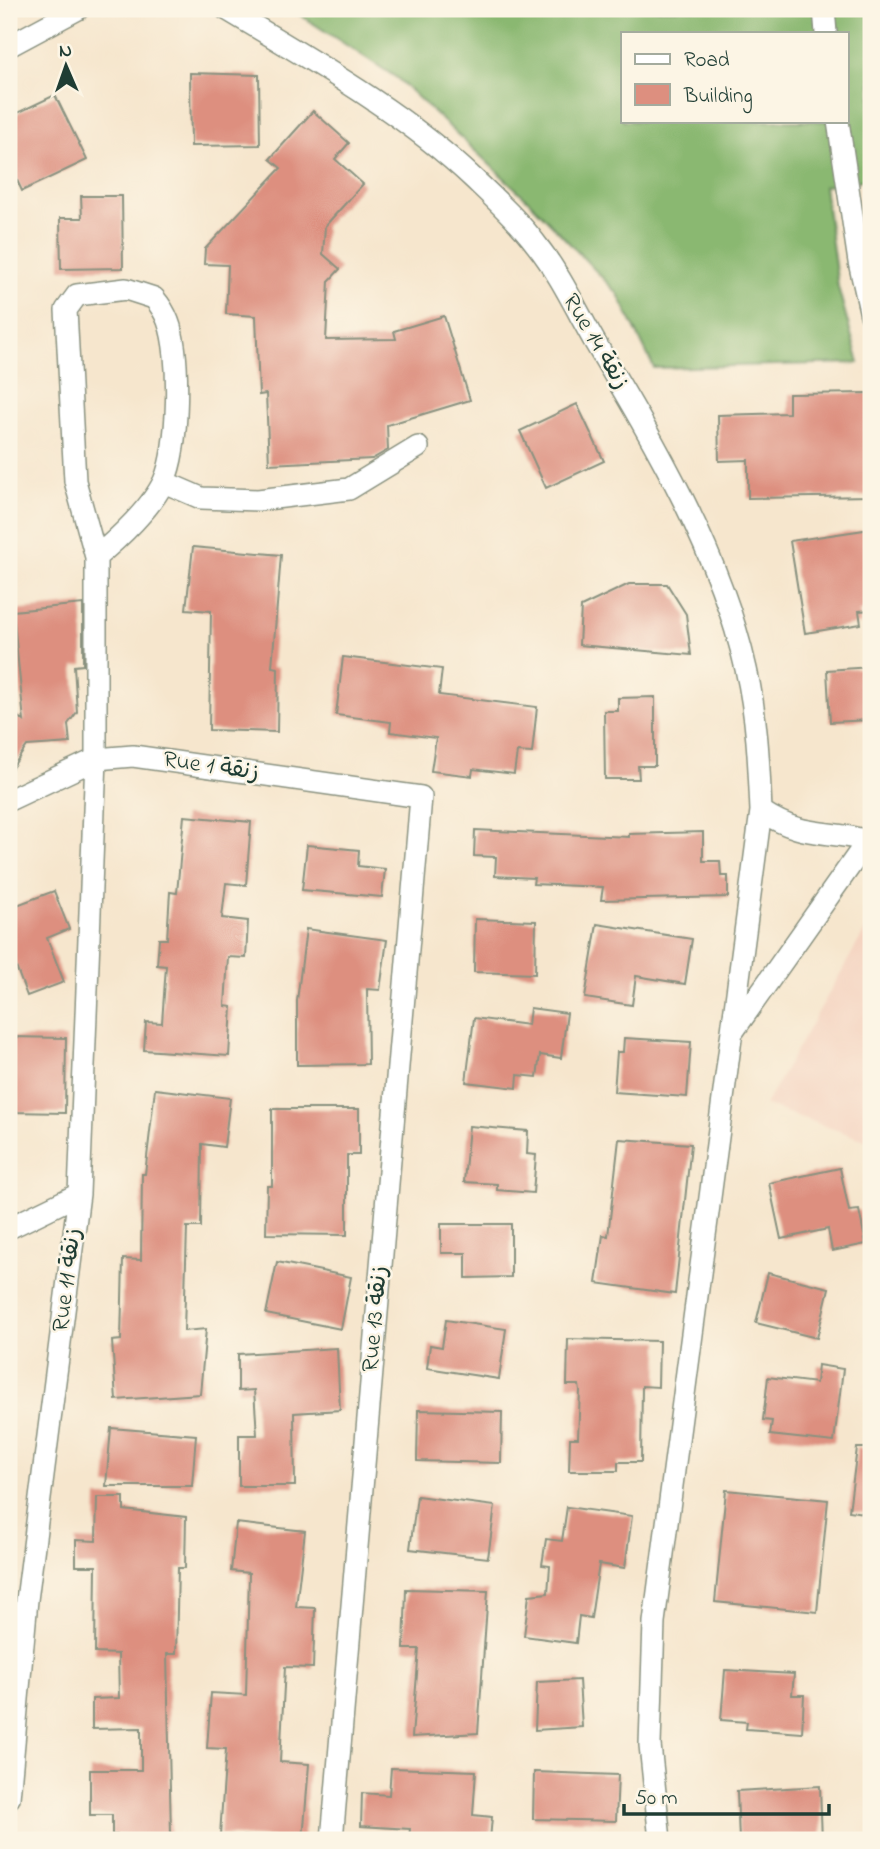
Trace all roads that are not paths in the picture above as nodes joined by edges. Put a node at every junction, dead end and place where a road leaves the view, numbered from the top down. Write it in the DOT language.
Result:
graph roads {
  1 [pos="78,9"];
  2 [pos="226,9"];
  3 [pos="824,9"];
  4 [pos="827,32"];
  5 [pos="9,46"];
  6 [pos="838,122"];
  7 [pos="865,262"];
  8 [pos="871,315"];
  9 [pos="418,447"];
  10 [pos="164,482"];
  11 [pos="96,557"];
  12 [pos="96,759"];
  13 [pos="421,797"];
  14 [pos="9,800"];
  15 [pos="761,811"];
  16 [pos="870,838"];
  17 [pos="733,1032"];
  18 [pos="79,1194"];
  19 [pos="9,1228"];
  20 [pos="18,1599"];
  21 [pos="9,1798"];
  22 [pos="332,1840"];
  23 [pos="660,1840"];
  1 -- 5 [label="street"];
  2 -- 15 [label="street, Rue 14 زنقة"];
  3 -- 4 [label="street"];
  6 -- 7 [label="street"];
  7 -- 8 [label="street"];
  9 -- 10 [label="street"];
  10 -- 11 [label="street"];
  10 -- 11 [label="street, Rue 11 زنقة"];
  11 -- 12 [label="street, Rue 11 زنقة"];
  12 -- 13 [label="street, Rue 1 زنقة"];
  12 -- 14 [label="street, Rue 1 زنقة"];
  12 -- 18 [label="street, Rue 11 زنقة"];
  13 -- 22 [label="street, Rue 13 زنقة"];
  15 -- 16 [label="street"];
  15 -- 17 [label="street, Rue 14 زنقة"];
  16 -- 17 [label="street"];
  17 -- 23 [label="street, Rue 14 زنقة"];
  18 -- 19 [label="street"];
  18 -- 20 [label="street, Rue 11 زنقة"];
  20 -- 21 [label="street, Rue 11 زنقة"];
}
